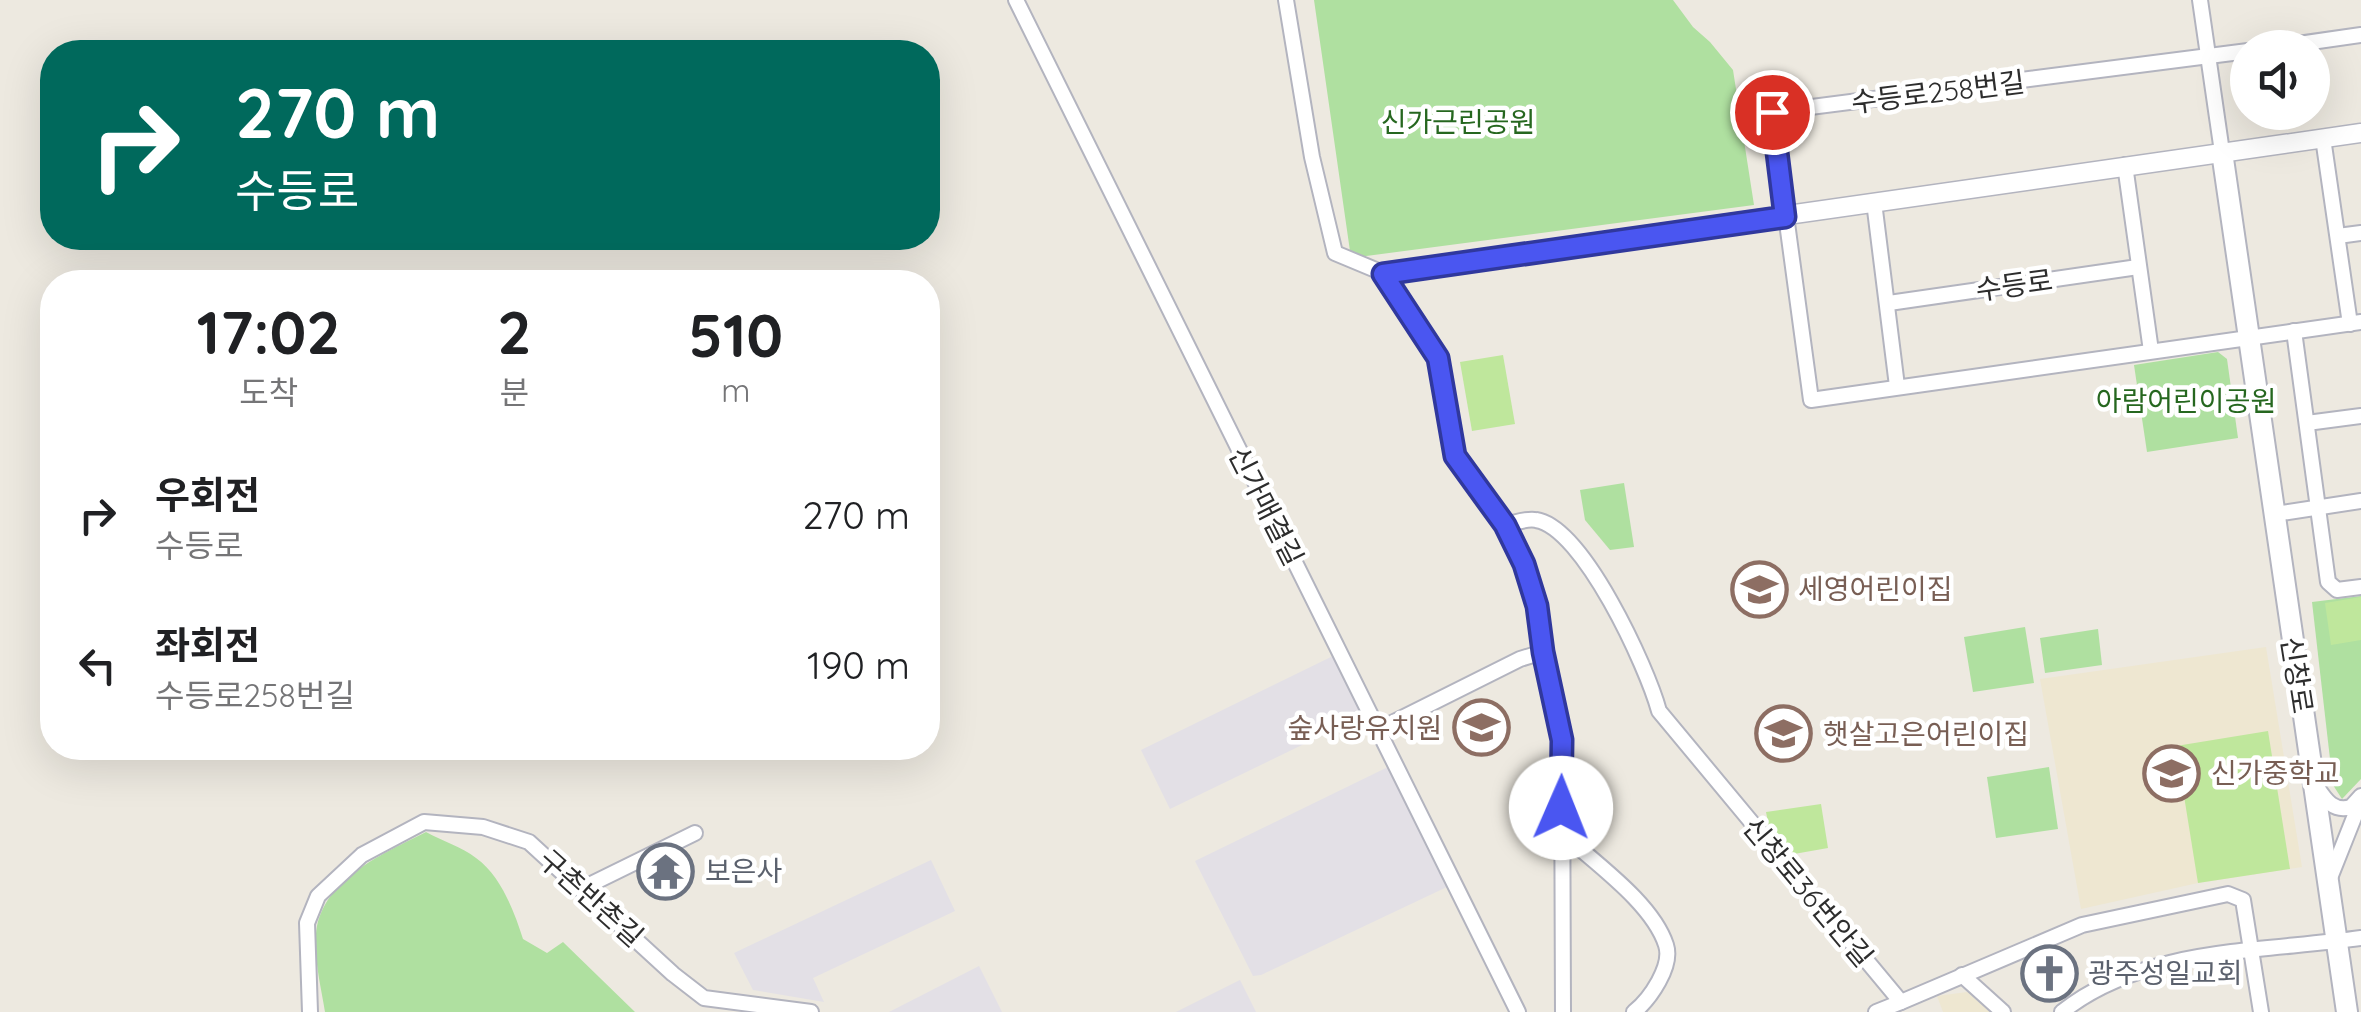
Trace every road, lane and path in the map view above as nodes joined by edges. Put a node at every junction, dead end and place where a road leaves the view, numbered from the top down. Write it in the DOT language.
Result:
graph roads {
  1 [pos="1016,0"];
  2 [pos="1286,0"];
  3 [pos="2200,0"];
  4 [pos="2361,35"];
  5 [pos="2330,39"];
  6 [pos="2230,53"];
  7 [pos="2208,56"];
  8 [pos="2361,133"];
  9 [pos="2324,138"];
  10 [pos="2222,152"];
  11 [pos="2125,165"];
  12 [pos="1874,202"];
  13 [pos="1785,217"];
  14 [pos="2361,233"];
  15 [pos="2338,236"];
  16 [pos="2138,267"];
  17 [pos="1383,274"];
  18 [pos="1888,302"];
  19 [pos="2356,323"];
  20 [pos="2294,331"];
  21 [pos="2248,338"];
  22 [pos="2151,351"];
  23 [pos="1897,386"];
  24 [pos="2361,416"];
  25 [pos="2307,423"];
  26 [pos="2361,501"];
  27 [pos="2318,507"];
  28 [pos="2275,514"];
  29 [pos="1505,525"];
  30 [pos="2361,587"];
  31 [pos="1543,652"];
  32 [pos="1378,730"];
  33 [pos="2314,783"];
  34 [pos="2361,798"];
  35 [pos="1560,832"];
  36 [pos="695,833"];
  37 [pos="2328,884"];
  38 [pos="582,888"];
  39 [pos="2361,938"];
  40 [pos="2336,942"];
  41 [pos="2252,951"];
  42 [pos="1962,975"];
  43 [pos="1901,1002"];
  44 [pos="718,1007"];
  45 [pos="310,1012"];
  46 [pos="811,1012"];
  47 [pos="1518,1012"];
  48 [pos="1562,1012"];
  49 [pos="1634,1012"];
  50 [pos="1876,1012"];
  51 [pos="2003,1012"];
  52 [pos="2062,1012"];
  53 [pos="2260,1012"];
  54 [pos="2346,1012"];
  1 -- 32 [label="street, 신가매결길"];
  2 -- 17 [label="street"];
  3 -- 7 [label="street"];
  4 -- 5 [label="street"];
  6 -- 7 [label="street, 수등로258번길"];
  7 -- 10 [label="street"];
  7 -- 13 [label="street, 수등로258번길"];
  8 -- 9 [label="street"];
  9 -- 10 [label="street"];
  9 -- 15 [label="street"];
  10 -- 11 [label="street"];
  10 -- 21 [label="main road, 신창로"];
  11 -- 12 [label="street"];
  11 -- 16 [label="street"];
  12 -- 13 [label="street"];
  12 -- 18 [label="street"];
  13 -- 17 [label="street"];
  13 -- 23 [label="street"];
  14 -- 15 [label="street"];
  15 -- 19 [label="street"];
  16 -- 18 [label="street, 수등로"];
  16 -- 22 [label="street"];
  17 -- 29 [label="street"];
  18 -- 23 [label="street"];
  19 -- 20 [label="street"];
  20 -- 21 [label="street"];
  20 -- 25 [label="street"];
  21 -- 22 [label="street"];
  21 -- 28 [label="main road, 신창로"];
  22 -- 23 [label="street"];
  24 -- 25 [label="street"];
  25 -- 27 [label="street"];
  26 -- 27 [label="street"];
  27 -- 28 [label="street"];
  27 -- 30 [label="street"];
  28 -- 33 [label="main road, 신창로"];
  29 -- 31 [label="street"];
  29 -- 43 [label="street, 신창로36번안길"];
  31 -- 32 [label="street"];
  31 -- 35 [label="street"];
  32 -- 47 [label="street, 신가매결길"];
  33 -- 34 [label="street"];
  33 -- 37 [label="main road, 신창로"];
  34 -- 37 [label="street"];
  35 -- 48 [label="street"];
  35 -- 49 [label="street"];
  36 -- 38 [label="street"];
  37 -- 40 [label="main road, 신창로"];
  38 -- 44 [label="street, 구촌반촌길"];
  38 -- 45 [label="street, 구촌반촌길"];
  39 -- 40 [label="street"];
  40 -- 41 [label="street"];
  40 -- 54 [label="main road, 신창로"];
  41 -- 42 [label="street"];
  41 -- 52 [label="street"];
  41 -- 53 [label="street"];
  42 -- 43 [label="street"];
  42 -- 51 [label="street"];
  43 -- 50 [label="street"];
  44 -- 46 [label="street, 구촌반촌길"];
}
